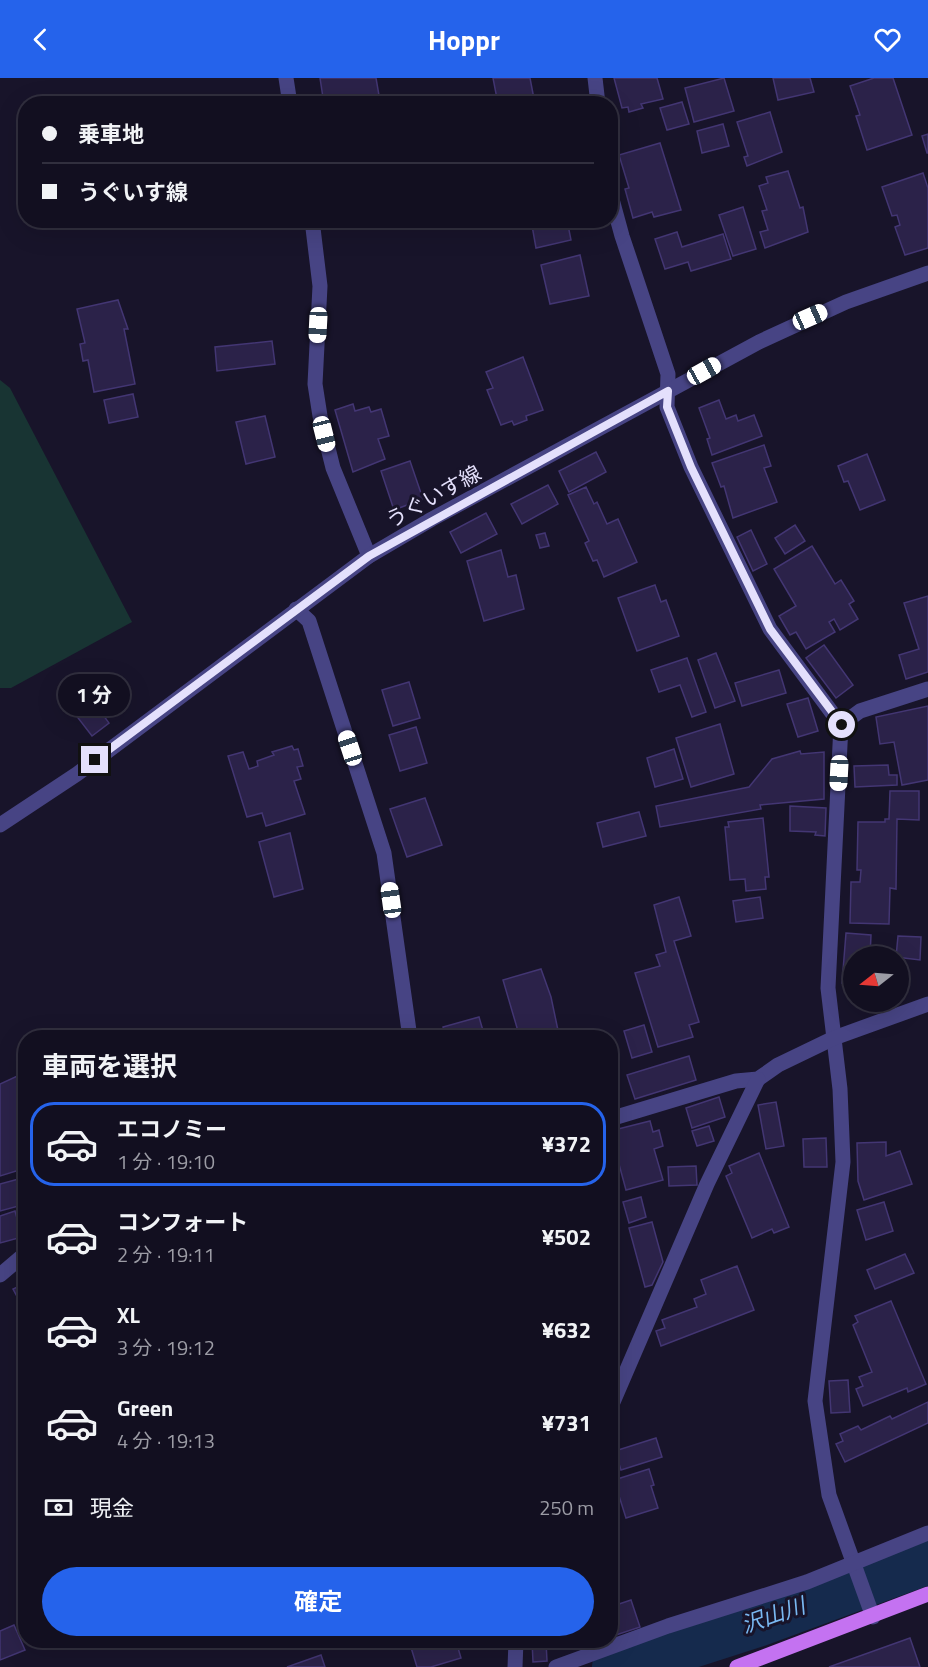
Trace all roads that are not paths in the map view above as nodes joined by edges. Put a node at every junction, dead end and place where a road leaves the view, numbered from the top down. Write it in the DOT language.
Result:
graph roads {
  1 [pos="286,78"];
  2 [pos="595,78"];
  3 [pos="289,96"];
  4 [pos="597,96"];
  5 [pos="618,224"];
  6 [pos="313,228"];
  7 [pos="928,273"];
  8 [pos="668,391"];
  9 [pos="369,556"];
  10 [pos="296,609"];
  11 [pos="928,689"];
  12 [pos="842,725"];
  13 [pos="0,825"];
  14 [pos="928,1004"];
  15 [pos="409,1030"];
  16 [pos="834,1038"];
  17 [pos="758,1078"];
  18 [pos="618,1117"];
  19 [pos="18,1260"];
  20 [pos="0,1275"];
  21 [pos="618,1390"];
  22 [pos="928,1533"];
  23 [pos="855,1568"];
  24 [pos="928,1594"];
  25 [pos="871,1611"];
  26 [pos="618,1644"];
  27 [pos="516,1648"];
  28 [pos="608,1648"];
  29 [pos="759,1663"];
  30 [pos="515,1667"];
  31 [pos="556,1667"];
  32 [pos="737,1667"];
  1 -- 3 [label="street"];
  2 -- 4 [label="street"];
  5 -- 8 [label="street"];
  6 -- 9 [label="street"];
  7 -- 8 [label="street, うぐいす線"];
  8 -- 9 [label="street, うぐいす線"];
  8 -- 12 [label="street"];
  9 -- 10 [label="street, うぐいす線"];
  10 -- 13 [label="street, うぐいす線"];
  10 -- 15 [label="street"];
  11 -- 12 [label="street"];
  12 -- 16 [label="street"];
  14 -- 16 [label="street"];
  16 -- 17 [label="street"];
  16 -- 23 [label="street"];
  17 -- 18 [label="street"];
  17 -- 21 [label="street"];
  19 -- 20 [label="street"];
  22 -- 23 [label="street"];
  23 -- 25 [label="street"];
  23 -- 26 [label="street"];
  24 -- 25 [label="main road"];
  25 -- 29 [label="main road"];
  27 -- 30 [label="street"];
  28 -- 31 [label="street"];
  29 -- 32 [label="main road"];
}
